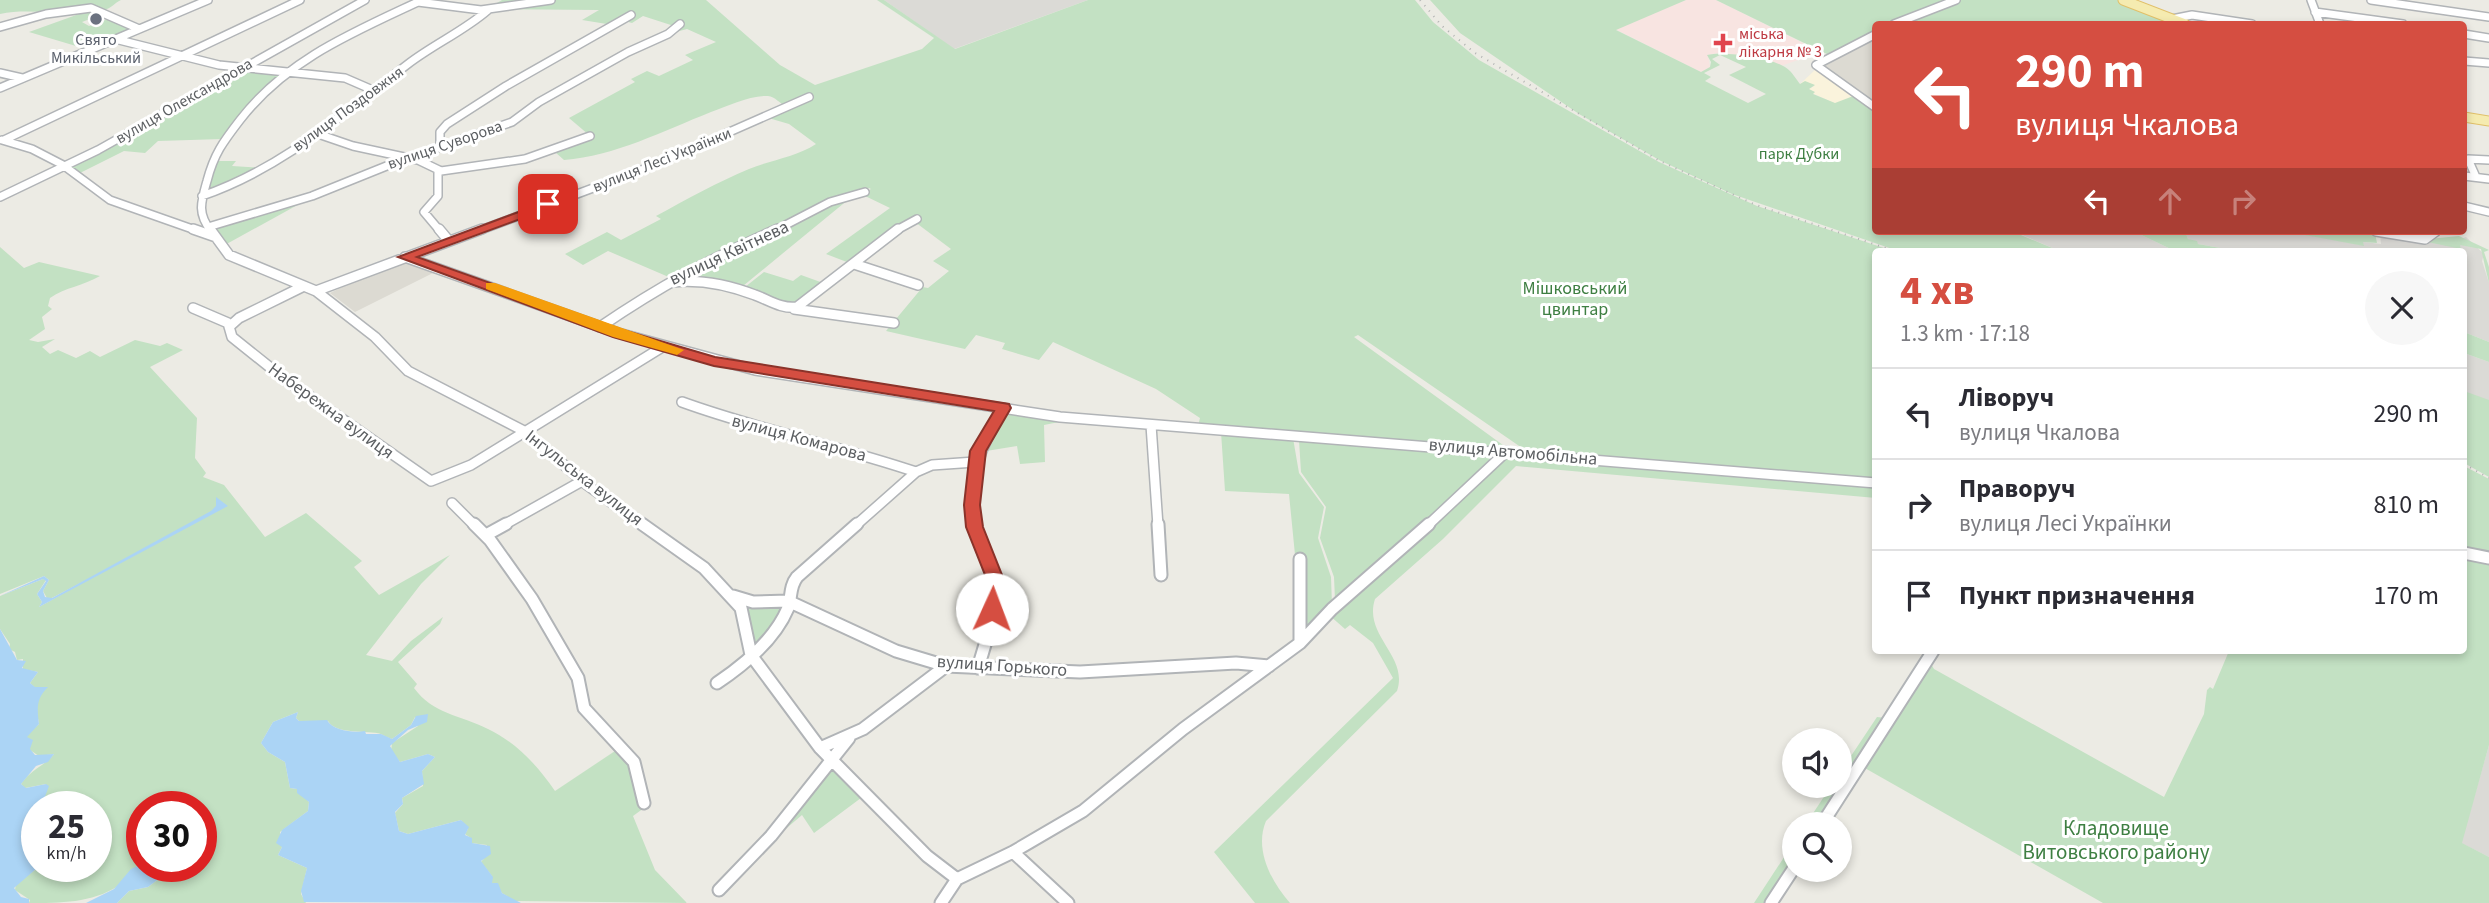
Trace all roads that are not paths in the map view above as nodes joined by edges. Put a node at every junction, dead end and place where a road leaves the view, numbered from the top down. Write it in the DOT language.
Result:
graph roads {
  1 [pos="208,0"];
  2 [pos="300,0"];
  3 [pos="365,0"];
  4 [pos="402,0"];
  5 [pos="551,0"];
  6 [pos="1956,0"];
  7 [pos="2123,0"];
  8 [pos="2311,0"];
  9 [pos="2371,0"];
  10 [pos="418,2"];
  11 [pos="488,10"];
  12 [pos="2315,12"];
  13 [pos="631,15"];
  14 [pos="2489,16"];
  15 [pos="2172,19"];
  16 [pos="1902,21"];
  17 [pos="2177,21"];
  18 [pos="2232,21"];
  19 [pos="2319,21"];
  20 [pos="2381,21"];
  21 [pos="680,24"];
  22 [pos="0,27"];
  23 [pos="137,28"];
  24 [pos="690,29"];
  25 [pos="668,34"];
  26 [pos="2467,34"];
  27 [pos="1872,36"];
  28 [pos="2489,38"];
  29 [pos="115,39"];
  30 [pos="180,55"];
  31 [pos="2467,61"];
  32 [pos="2489,63"];
  33 [pos="242,67"];
  34 [pos="287,71"];
  35 [pos="0,73"];
  36 [pos="23,78"];
  37 [pos="389,81"];
  38 [pos="365,84"];
  39 [pos="0,88"];
  40 [pos="376,91"];
  41 [pos="809,97"];
  42 [pos="1872,105"];
  43 [pos="2467,117"];
  44 [pos="2489,121"];
  45 [pos="318,134"];
  46 [pos="590,136"];
  47 [pos="2,140"];
  48 [pos="440,146"];
  49 [pos="424,157"];
  50 [pos="410,159"];
  51 [pos="2489,160"];
  52 [pos="63,165"];
  53 [pos="438,171"];
  54 [pos="2467,176"];
  55 [pos="2476,177"];
  56 [pos="2489,179"];
  57 [pos="865,192"];
  58 [pos="202,196"];
  59 [pos="0,197"];
  60 [pos="2467,207"];
  61 [pos="2489,212"];
  62 [pos="917,219"];
  63 [pos="208,227"];
  64 [pos="2402,235"];
  65 [pos="2431,235"];
  66 [pos="216,237"];
  67 [pos="449,241"];
  68 [pos="405,257"];
  69 [pos="854,264"];
  70 [pos="662,285"];
  71 [pos="918,285"];
  72 [pos="304,286"];
  73 [pos="316,291"];
  74 [pos="792,308"];
  75 [pos="193,309"];
  76 [pos="894,323"];
  77 [pos="227,325"];
  78 [pos="600,327"];
  79 [pos="664,346"];
  80 [pos="682,402"];
  81 [pos="1004,408"];
  82 [pos="1151,425"];
  83 [pos="526,432"];
  84 [pos="1513,451"];
  85 [pos="975,462"];
  86 [pos="916,472"];
  87 [pos="582,481"];
  88 [pos="1872,483"];
  89 [pos="452,503"];
  90 [pos="485,536"];
  91 [pos="2467,554"];
  92 [pos="2489,558"];
  93 [pos="1300,559"];
  94 [pos="1161,575"];
  95 [pos="789,588"];
  96 [pos="733,596"];
  97 [pos="789,601"];
  98 [pos="767,602"];
  99 [pos="1300,643"];
  100 [pos="1931,654"];
  101 [pos="751,655"];
  102 [pos="1242,663"];
  103 [pos="946,666"];
  104 [pos="1269,666"];
  105 [pos="978,668"];
  106 [pos="1251,680"];
  107 [pos="717,683"];
  108 [pos="849,738"];
  109 [pos="820,748"];
  110 [pos="832,761"];
  111 [pos="644,803"];
  112 [pos="1830,812"];
  113 [pos="1013,852"];
  114 [pos="957,879"];
  115 [pos="1785,882"];
  116 [pos="719,890"];
  117 [pos="941,903"];
  118 [pos="1068,903"];
  119 [pos="1771,903"];
  1 -- 23 [label="street"];
  2 -- 30 [label="street"];
  3 -- 33 [label="street, вулиця Олександрова"];
  4 -- 10 [label="street"];
  5 -- 11 [label="street"];
  6 -- 16 [label="street"];
  7 -- 15 [label="main road"];
  8 -- 12 [label="street"];
  9 -- 14 [label="street"];
  10 -- 11 [label="street"];
  10 -- 34 [label="street"];
  11 -- 37 [label="street, вулиця Поздовжня"];
  12 -- 19 [label="street"];
  12 -- 20 [label="street"];
  13 -- 48 [label="street"];
  15 -- 17 [label="main road"];
  15 -- 18 [label="street"];
  21 -- 25 [label="street, вулиця Суворова"];
  22 -- 23 [label="street"];
  23 -- 29 [label="street"];
  24 -- 25 [label="street, вулиця Суворова"];
  25 -- 48 [label="street, вулиця Суворова"];
  26 -- 28 [label="street"];
  27 -- 42 [label="street"];
  29 -- 30 [label="street"];
  29 -- 36 [label="street"];
  30 -- 33 [label="street"];
  30 -- 47 [label="street"];
  31 -- 32 [label="street"];
  33 -- 34 [label="street"];
  33 -- 52 [label="street, вулиця Олександрова"];
  34 -- 38 [label="street"];
  34 -- 58 [label="street"];
  35 -- 36 [label="street"];
  36 -- 39 [label="street"];
  37 -- 38 [label="street"];
  37 -- 40 [label="street, вулиця Поздовжня"];
  38 -- 40 [label="street"];
  40 -- 45 [label="street, вулиця Поздовжня"];
  41 -- 67 [label="street, вулиця Лесі Українки"];
  43 -- 44 [label="main road"];
  45 -- 50 [label="street"];
  45 -- 58 [label="street, вулиця Поздовжня"];
  46 -- 53 [label="street"];
  47 -- 52 [label="street, Інгульська вулиця"];
  48 -- 49 [label="street, вулиця Суворова"];
  49 -- 50 [label="street"];
  49 -- 53 [label="street"];
  50 -- 63 [label="street, вулиця Суворова"];
  51 -- 55 [label="street"];
  52 -- 59 [label="street, вулиця Олександрова"];
  52 -- 66 [label="street, Інгульська вулиця"];
  53 -- 67 [label="street"];
  54 -- 55 [label="street"];
  55 -- 56 [label="street"];
  57 -- 70 [label="street, вулиця Квітнева"];
  58 -- 63 [label="street"];
  60 -- 61 [label="street"];
  62 -- 69 [label="street"];
  63 -- 66 [label="street"];
  64 -- 65 [label="street"];
  66 -- 72 [label="street, Інгульська вулиця"];
  67 -- 68 [label="street, вулиця Лесі Українки"];
  68 -- 73 [label="street, вулиця Лесі Українки"];
  68 -- 78 [label="street, вулиця Автомобільна"];
  69 -- 71 [label="street"];
  69 -- 74 [label="street"];
  70 -- 74 [label="street"];
  70 -- 78 [label="street, вулиця Квітнева"];
  72 -- 73 [label="street, Інгульська вулиця"];
  72 -- 77 [label="street"];
  73 -- 83 [label="street, Інгульська вулиця"];
  74 -- 76 [label="street"];
  75 -- 77 [label="street, Набережна вулиця"];
  77 -- 83 [label="street, Набережна вулиця"];
  78 -- 79 [label="street, вулиця Автомобільна"];
  79 -- 81 [label="street, вулиця Автомобільна"];
  79 -- 83 [label="street"];
  80 -- 86 [label="street, вулиця Комарова"];
  81 -- 82 [label="street, вулиця Автомобільна"];
  81 -- 85 [label="street"];
  82 -- 84 [label="street, вулиця Автомобільна"];
  82 -- 94 [label="street"];
  83 -- 87 [label="street, Інгульська вулиця"];
  84 -- 88 [label="street, вулиця Автомобільна"];
  84 -- 99 [label="street"];
  85 -- 86 [label="street"];
  85 -- 105 [label="street"];
  86 -- 95 [label="street"];
  87 -- 90 [label="street"];
  87 -- 96 [label="street, Інгульська вулиця"];
  89 -- 90 [label="street"];
  90 -- 111 [label="street"];
  91 -- 92 [label="street"];
  93 -- 99 [label="street"];
  95 -- 97 [label="street"];
  95 -- 98 [label="street"];
  96 -- 98 [label="street, вулиця Горького"];
  96 -- 101 [label="street, Інгульська вулиця"];
  97 -- 98 [label="street, вулиця Горького"];
  97 -- 101 [label="street"];
  97 -- 103 [label="street, вулиця Горького"];
  99 -- 104 [label="street"];
  100 -- 112 [label="street"];
  101 -- 107 [label="street"];
  101 -- 109 [label="street, Інгульська вулиця"];
  102 -- 104 [label="street, вулиця Горького"];
  102 -- 105 [label="street, вулиця Горького"];
  102 -- 106 [label="street"];
  103 -- 105 [label="street, вулиця Горького"];
  103 -- 108 [label="street"];
  104 -- 106 [label="street"];
  106 -- 113 [label="street"];
  108 -- 109 [label="street"];
  108 -- 110 [label="street"];
  109 -- 110 [label="street, Інгульська вулиця"];
  110 -- 114 [label="street, Інгульська вулиця"];
  110 -- 116 [label="street"];
  113 -- 114 [label="street"];
  113 -- 118 [label="street"];
  114 -- 117 [label="street"];
  115 -- 119 [label="street"];
}
